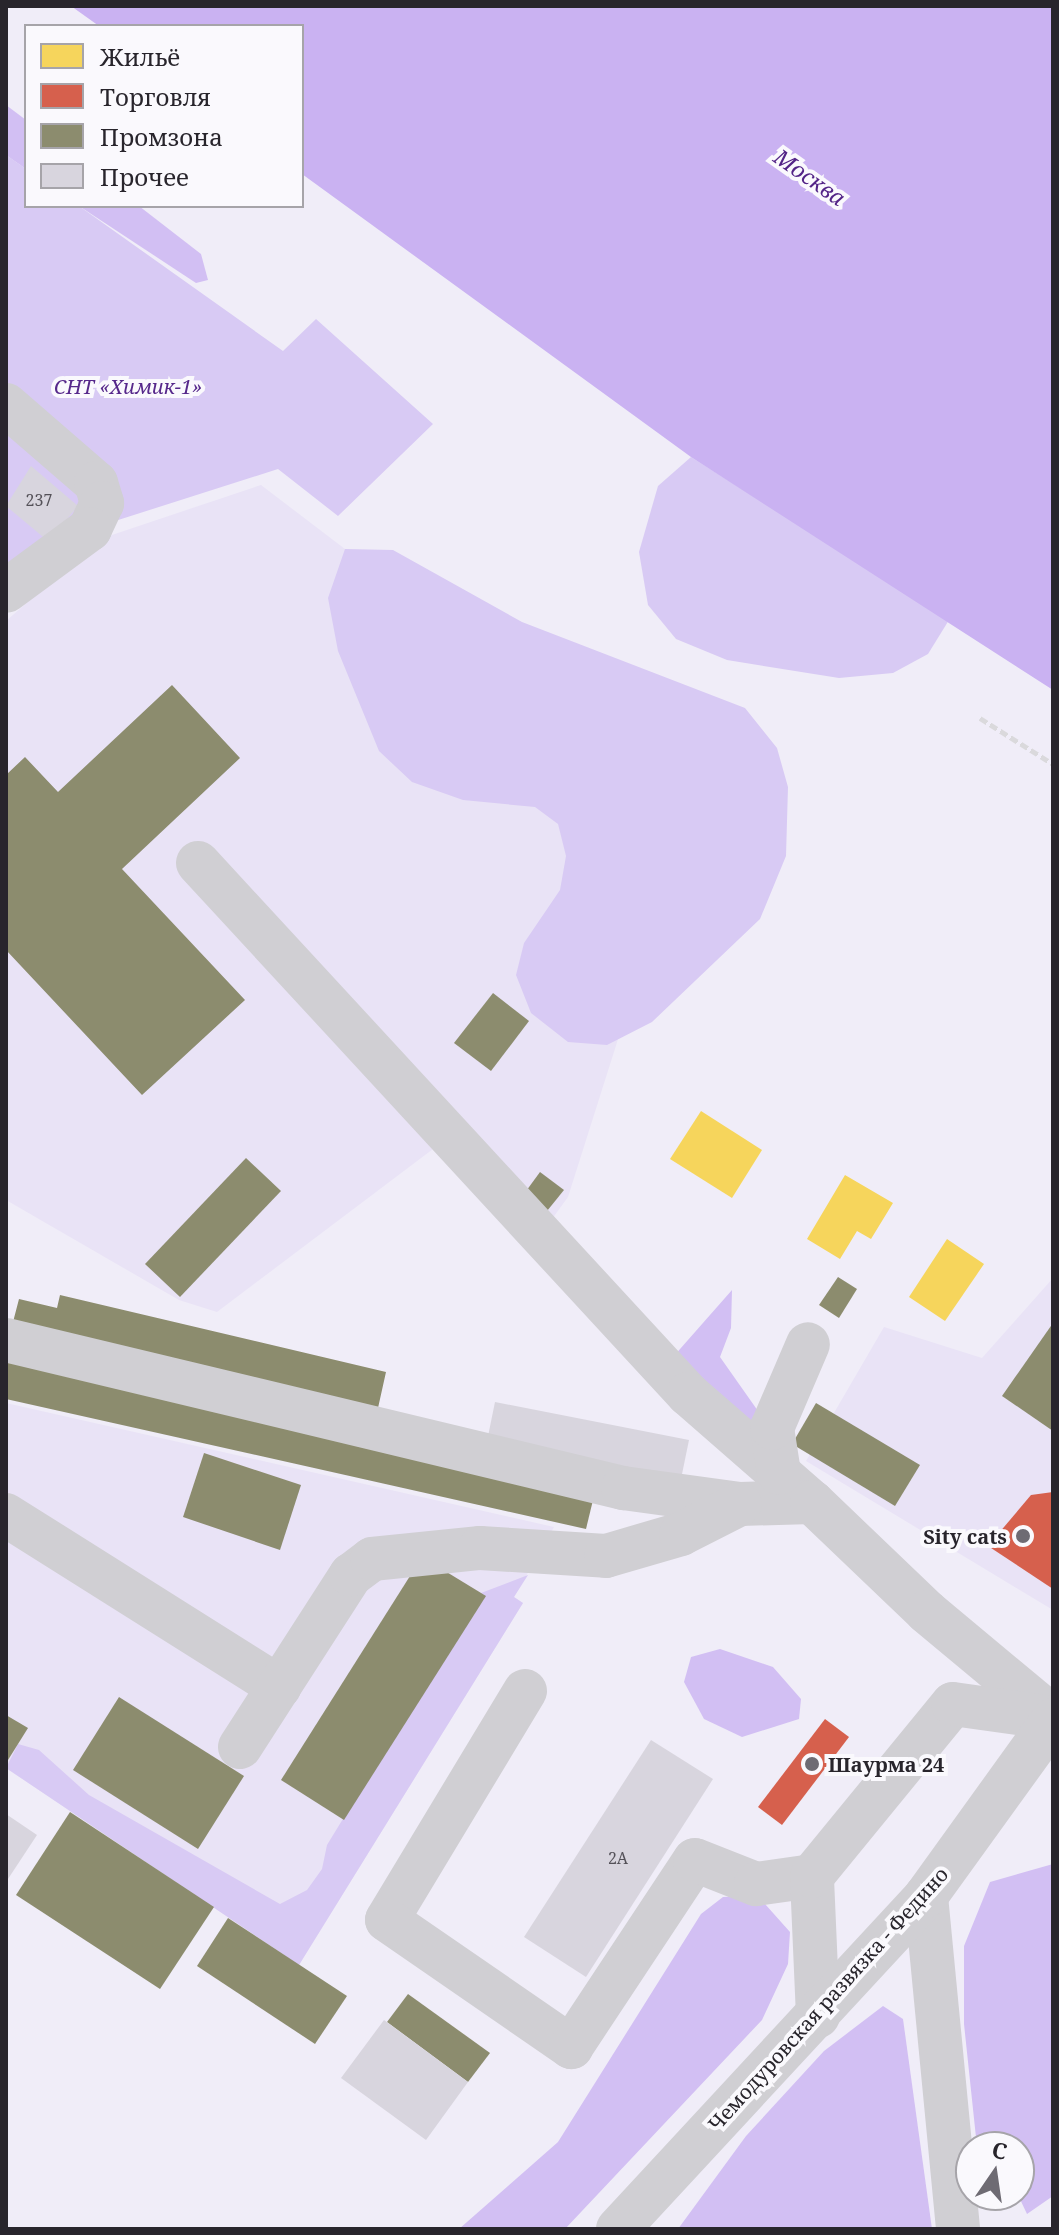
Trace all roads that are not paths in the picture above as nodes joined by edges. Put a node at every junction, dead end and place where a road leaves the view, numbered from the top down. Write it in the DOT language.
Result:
graph roads {
  1 [pos="6,405"];
  2 [pos="6,591"];
  3 [pos="198,863"];
  4 [pos="6,1340"];
  5 [pos="808,1344"];
  6 [pos="779,1473"];
  7 [pos="623,1488"];
  8 [pos="812,1502"];
  9 [pos="740,1504"];
  10 [pos="6,1515"];
  11 [pos="629,1552"];
  12 [pos="279,1687"];
  13 [pos="525,1691"];
  14 [pos="1053,1718"];
  15 [pos="240,1747"];
  16 [pos="812,1876"];
  17 [pos="926,1896"];
  18 [pos="818,2016"];
  19 [pos="618,2229"];
  20 [pos="958,2229"];
  1 -- 2 [label="street"];
  3 -- 6 [label="street"];
  4 -- 7 [label="street"];
  5 -- 6 [label="street"];
  6 -- 8 [label="street"];
  7 -- 9 [label="street"];
  7 -- 11 [label="street"];
  8 -- 9 [label="street"];
  8 -- 14 [label="street"];
  9 -- 11 [label="street"];
  10 -- 12 [label="street"];
  11 -- 12 [label="street"];
  12 -- 15 [label="street"];
  13 -- 16 [label="street"];
  14 -- 16 [label="street"];
  14 -- 17 [label="street, Чемодуровская развязка - Федино"];
  16 -- 18 [label="street"];
  17 -- 18 [label="street, Чемодуровская развязка - Федино"];
  17 -- 20 [label="street"];
  18 -- 19 [label="street, Чемодуровская развязка - Федино"];
}
